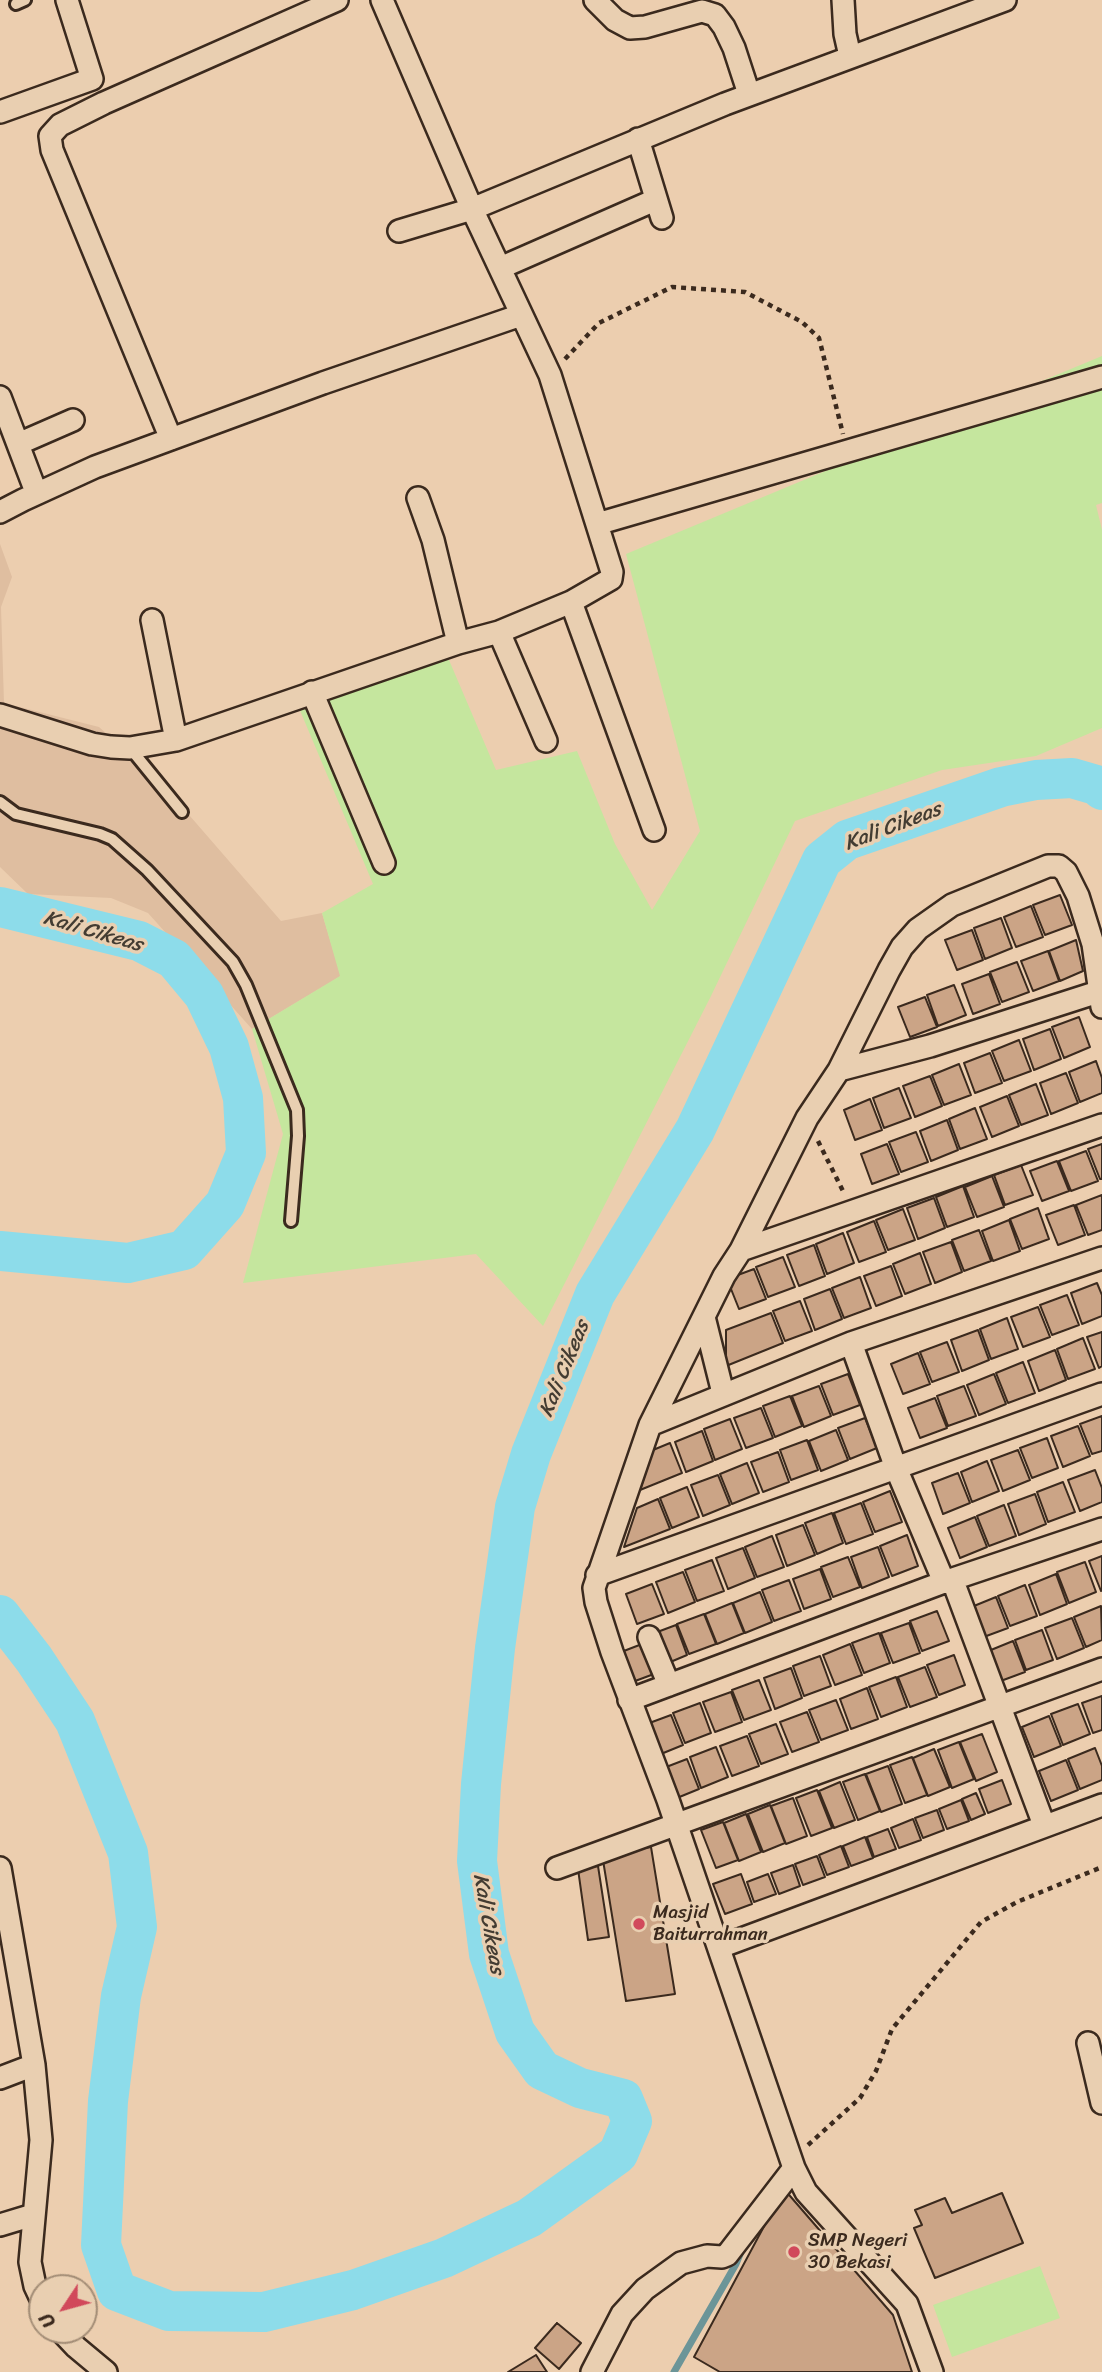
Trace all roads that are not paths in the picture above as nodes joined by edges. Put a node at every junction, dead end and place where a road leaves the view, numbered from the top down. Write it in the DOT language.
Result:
graph roads {
  1 [pos="67,0"];
  2 [pos="337,0"];
  3 [pos="382,0"];
  4 [pos="594,0"];
  5 [pos="843,0"];
  6 [pos="1002,1"];
  7 [pos="849,56"];
  8 [pos="92,79"];
  9 [pos="749,94"];
  10 [pos="104,103"];
  11 [pos="0,112"];
  12 [pos="638,139"];
  13 [pos="472,209"];
  14 [pos="399,231"];
  15 [pos="500,268"];
  16 [pos="521,315"];
  17 [pos="1102,377"];
  18 [pos="0,397"];
  19 [pos="73,421"];
  20 [pos="171,439"];
  21 [pos="18,443"];
  22 [pos="33,484"];
  23 [pos="418,498"];
  24 [pos="0,512"];
  25 [pos="597,524"];
  26 [pos="571,602"];
  27 [pos="152,620"];
  28 [pos="499,632"];
  29 [pos="458,643"];
  30 [pos="312,692"];
  31 [pos="0,715"];
  32 [pos="176,740"];
  33 [pos="546,741"];
  34 [pos="130,748"];
  35 [pos="0,803"];
  36 [pos="183,812"];
  37 [pos="654,830"];
  38 [pos="384,863"];
  39 [pos="1100,1000"];
  40 [pos="839,1070"];
  41 [pos="1102,1125"];
  42 [pos="291,1221"];
  43 [pos="741,1250"];
  44 [pos="1102,1258"];
  45 [pos="704,1317"];
  46 [pos="851,1343"];
  47 [pos="723,1393"];
  48 [pos="1102,1394"];
  49 [pos="650,1424"];
  50 [pos="895,1468"];
  51 [pos="1102,1529"];
  52 [pos="597,1575"];
  53 [pos="944,1582"];
  54 [pos="649,1637"];
  55 [pos="1102,1669"];
  56 [pos="669,1685"];
  57 [pos="629,1700"];
  58 [pos="999,1706"];
  59 [pos="1102,1805"];
  60 [pos="677,1824"];
  61 [pos="1044,1825"];
  62 [pos="0,1868"];
  63 [pos="557,1868"];
  64 [pos="720,1947"];
  65 [pos="1088,2043"];
  66 [pos="34,2065"];
  67 [pos="0,2078"];
  68 [pos="1102,2103"];
  69 [pos="794,2168"];
  70 [pos="33,2215"];
  71 [pos="0,2225"];
  72 [pos="32,2274"];
  73 [pos="73,2344"];
  74 [pos="106,2372"];
  75 [pos="592,2372"];
  76 [pos="932,2372"];
  1 -- 8 [label="street"];
  2 -- 10 [label="street"];
  3 -- 13 [label="street"];
  4 -- 9 [label="street"];
  5 -- 7 [label="street"];
  6 -- 7 [label="street"];
  7 -- 9 [label="street"];
  8 -- 10 [label="street"];
  8 -- 11 [label="street"];
  9 -- 12 [label="street"];
  10 -- 20 [label="street"];
  12 -- 13 [label="street"];
  12 -- 15 [label="street"];
  13 -- 14 [label="street"];
  13 -- 15 [label="street"];
  15 -- 16 [label="street"];
  16 -- 20 [label="street"];
  16 -- 25 [label="street"];
  17 -- 25 [label="street"];
  18 -- 21 [label="street"];
  19 -- 21 [label="street"];
  20 -- 24 [label="street"];
  21 -- 22 [label="street"];
  23 -- 29 [label="street"];
  25 -- 26 [label="street"];
  26 -- 28 [label="street"];
  26 -- 37 [label="street"];
  27 -- 32 [label="street"];
  28 -- 29 [label="street"];
  28 -- 33 [label="street"];
  29 -- 30 [label="street"];
  30 -- 32 [label="street"];
  30 -- 38 [label="street"];
  31 -- 34 [label="street"];
  32 -- 34 [label="street"];
  34 -- 36 [label="lane"];
  35 -- 42 [label="lane"];
  39 -- 40 [label="street"];
  39 -- 40 [label="street"];
  40 -- 43 [label="street"];
  41 -- 43 [label="street"];
  43 -- 45 [label="street"];
  44 -- 46 [label="street"];
  45 -- 47 [label="street"];
  45 -- 49 [label="street"];
  46 -- 47 [label="street"];
  46 -- 50 [label="street"];
  47 -- 49 [label="street"];
  48 -- 50 [label="street"];
  49 -- 52 [label="street"];
  50 -- 52 [label="street"];
  50 -- 53 [label="street"];
  51 -- 53 [label="street"];
  52 -- 57 [label="street"];
  53 -- 56 [label="street"];
  53 -- 58 [label="street"];
  54 -- 56 [label="street"];
  55 -- 58 [label="street"];
  56 -- 57 [label="street"];
  57 -- 60 [label="street"];
  58 -- 60 [label="street"];
  58 -- 61 [label="street"];
  59 -- 61 [label="street"];
  60 -- 63 [label="street"];
  60 -- 64 [label="street"];
  61 -- 64 [label="street"];
  62 -- 66 [label="street"];
  64 -- 69 [label="street"];
  65 -- 68 [label="street"];
  66 -- 67 [label="street"];
  66 -- 70 [label="street"];
  69 -- 75 [label="street"];
  69 -- 76 [label="street"];
  70 -- 71 [label="street"];
  70 -- 72 [label="street"];
  73 -- 74 [label="street"];
}
